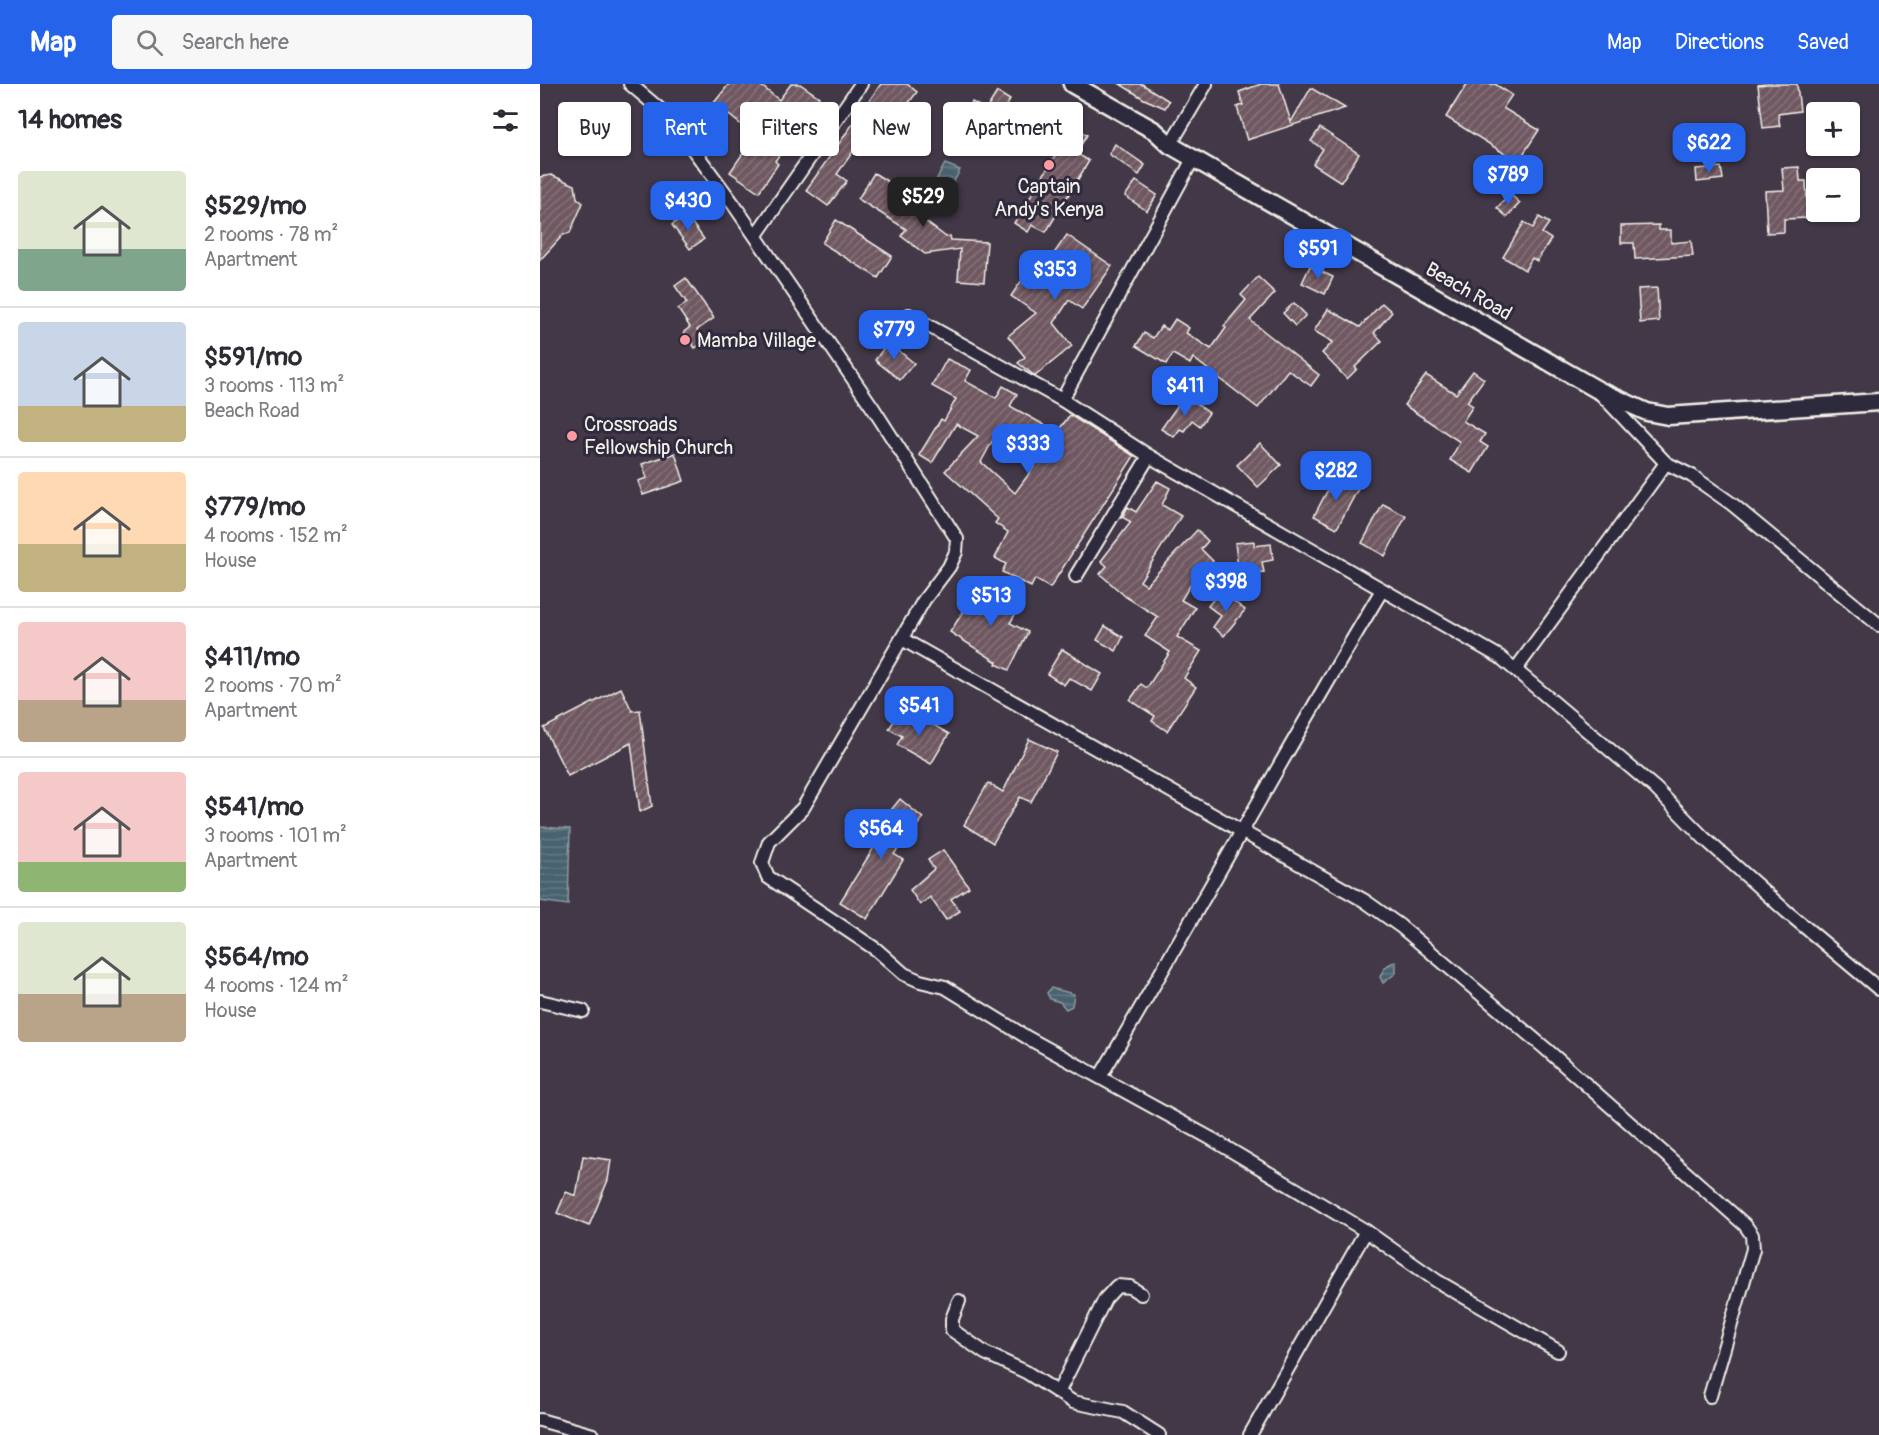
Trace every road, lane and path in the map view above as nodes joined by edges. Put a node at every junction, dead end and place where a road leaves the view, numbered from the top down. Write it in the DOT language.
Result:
graph roads {
  1 [pos="630,84"];
  2 [pos="861,84"];
  3 [pos="1072,84"];
  4 [pos="1206,84"];
  5 [pos="1170,145"];
  6 [pos="1194,157"];
  7 [pos="756,235"];
  8 [pos="909,315"];
  9 [pos="1598,390"];
  10 [pos="1062,400"];
  11 [pos="1879,402"];
  12 [pos="1149,456"];
  13 [pos="1666,463"];
  14 [pos="1076,576"];
  15 [pos="1382,590"];
  16 [pos="1879,625"];
  17 [pos="902,639"];
  18 [pos="1516,669"];
  19 [pos="1242,829"];
  20 [pos="1879,988"];
  21 [pos="540,1001"];
  22 [pos="583,1011"];
  23 [pos="1100,1077"];
  24 [pos="1366,1231"];
  25 [pos="1141,1294"];
  26 [pos="959,1301"];
  27 [pos="1558,1351"];
  28 [pos="1059,1391"];
  29 [pos="1710,1396"];
  30 [pos="540,1420"];
  31 [pos="592,1435"];
  32 [pos="1159,1435"];
  33 [pos="1250,1435"];
  1 -- 7 [label="street"];
  2 -- 7 [label="street"];
  3 -- 5 [label="main road, Beach Road"];
  4 -- 5 [label="street"];
  5 -- 6 [label="main road, Beach Road"];
  6 -- 9 [label="main road, Beach Road"];
  6 -- 10 [label="street"];
  7 -- 17 [label="street"];
  8 -- 10 [label="street"];
  9 -- 11 [label="main road, Beach Road"];
  9 -- 13 [label="street"];
  10 -- 12 [label="street"];
  12 -- 14 [label="street"];
  12 -- 15 [label="street"];
  13 -- 16 [label="street"];
  13 -- 18 [label="street"];
  15 -- 18 [label="street"];
  15 -- 19 [label="street"];
  17 -- 19 [label="street"];
  17 -- 23 [label="street"];
  18 -- 20 [label="street"];
  19 -- 23 [label="street"];
  19 -- 29 [label="street"];
  21 -- 22 [label="street"];
  23 -- 24 [label="street"];
  24 -- 27 [label="street"];
  24 -- 33 [label="street"];
  25 -- 28 [label="street"];
  26 -- 28 [label="street"];
  28 -- 32 [label="street"];
  30 -- 31 [label="street"];
}
